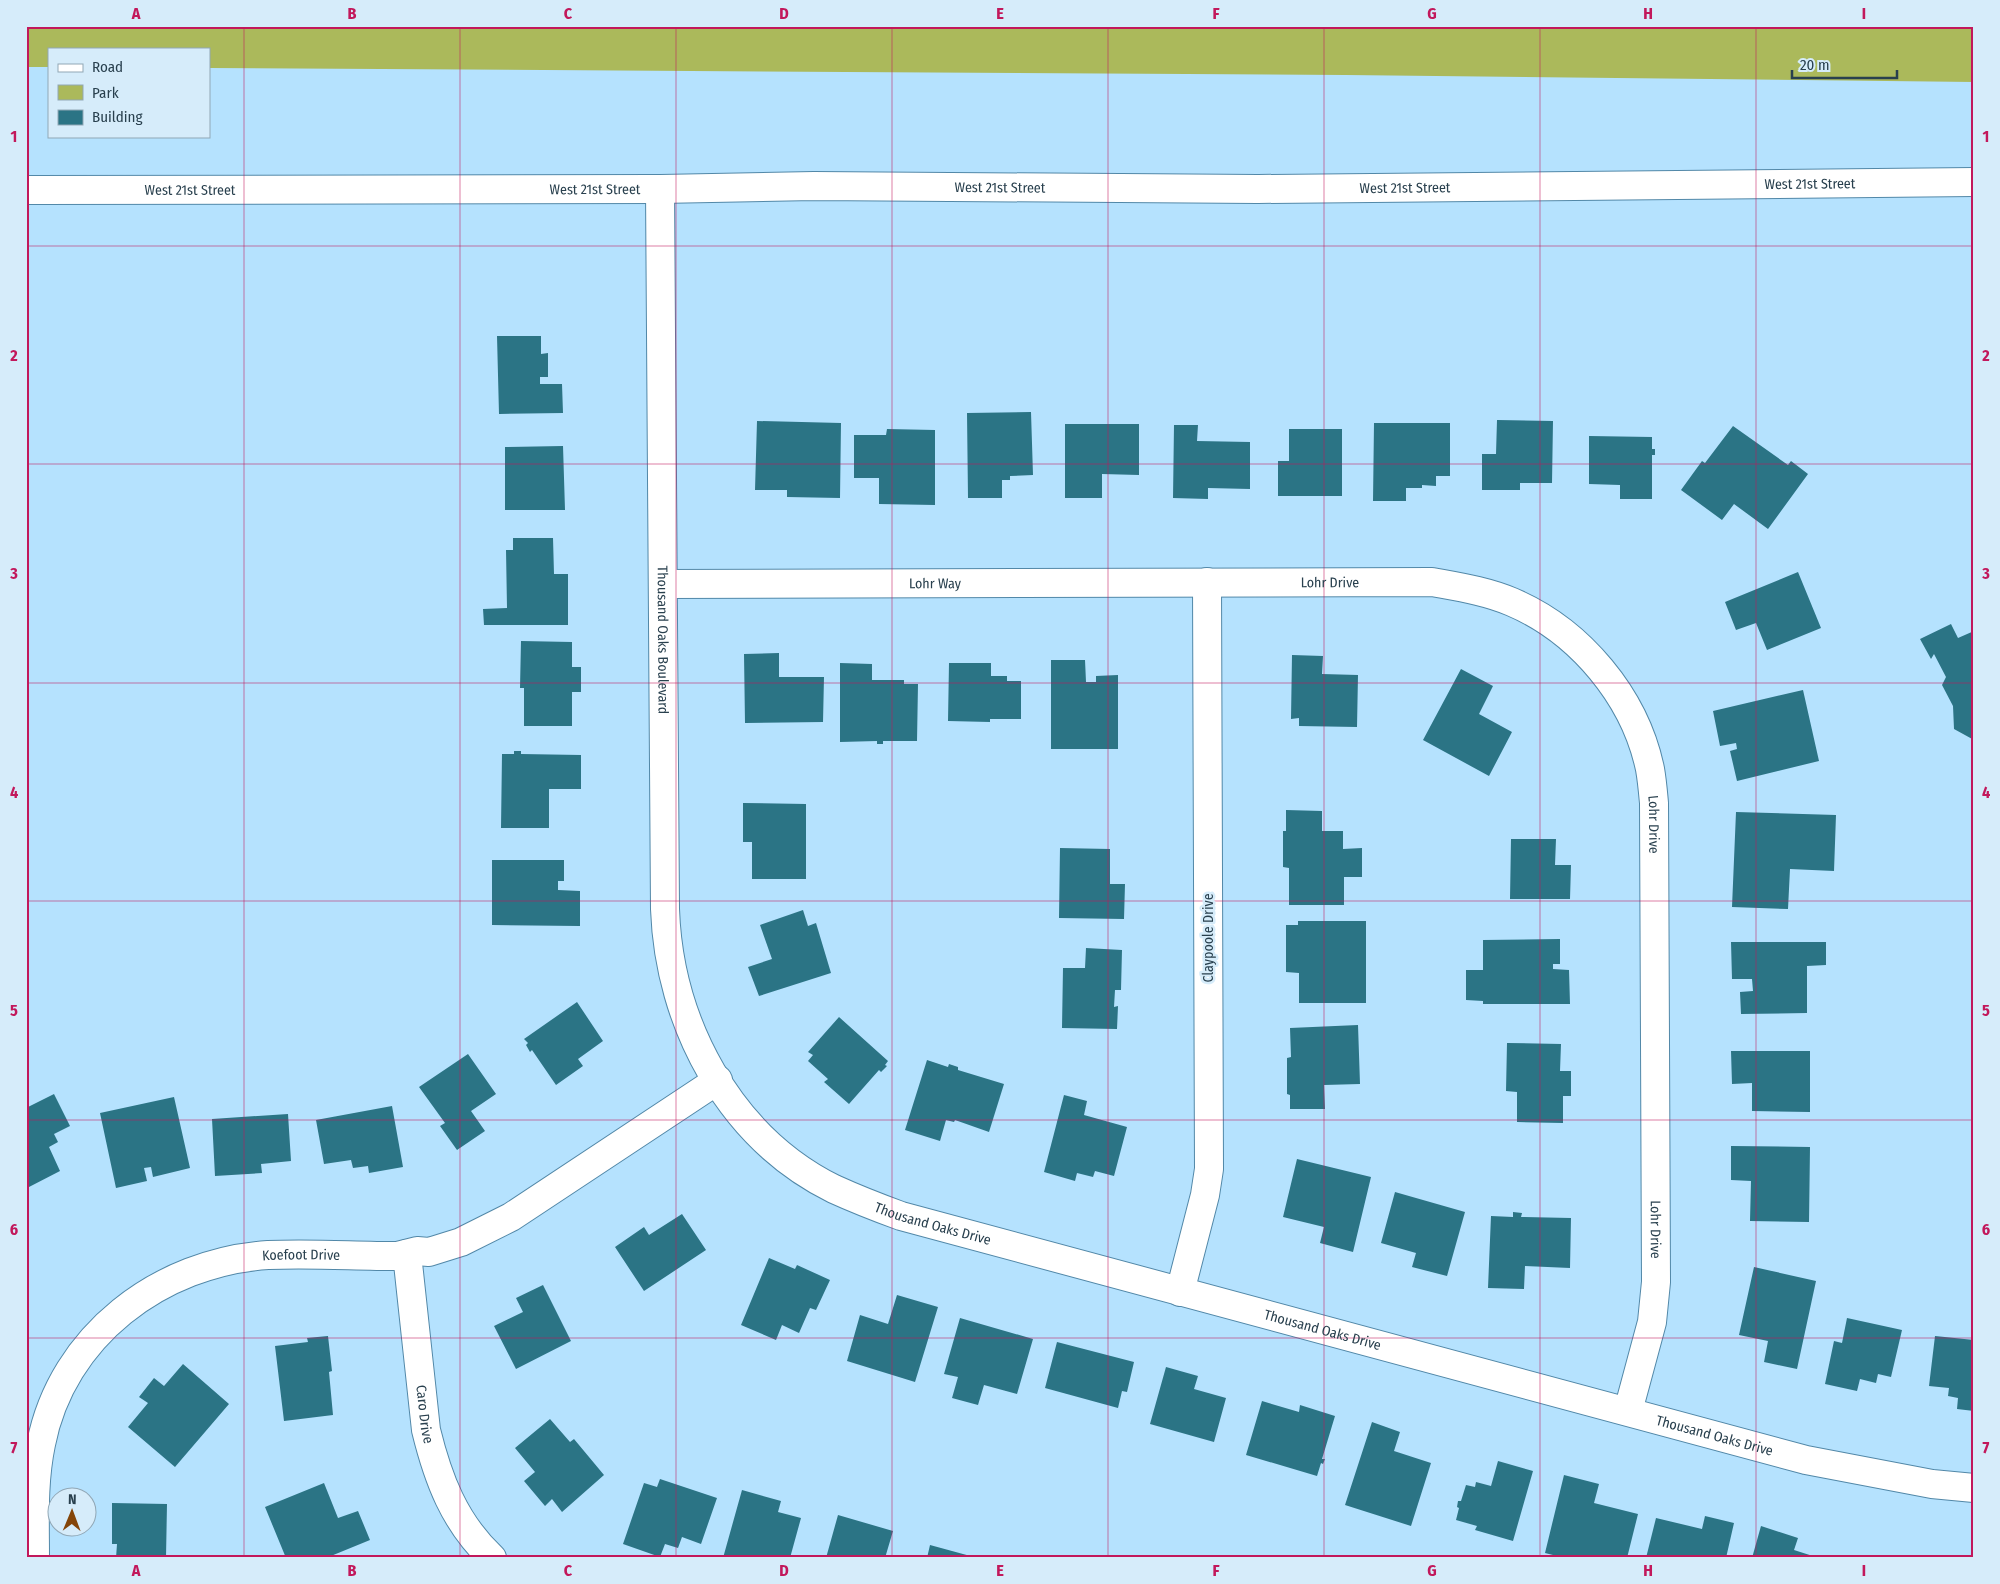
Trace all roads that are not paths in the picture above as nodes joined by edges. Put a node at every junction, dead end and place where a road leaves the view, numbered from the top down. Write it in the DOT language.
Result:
graph roads {
  1 [pos="1974,182"];
  2 [pos="660,189"];
  3 [pos="26,190"];
  4 [pos="1207,582"];
  5 [pos="664,584"];
  6 [pos="718,1080"];
  7 [pos="407,1254"];
  8 [pos="1180,1292"];
  9 [pos="1628,1411"];
  10 [pos="1974,1488"];
  11 [pos="35,1558"];
  12 [pos="492,1558"];
  1 -- 2 [label="street, West 21st Street"];
  2 -- 3 [label="street, West 21st Street"];
  2 -- 5 [label="street, Thousand Oaks Boulevard"];
  4 -- 5 [label="street, Lohr Way"];
  4 -- 8 [label="street, Claypoole Drive"];
  4 -- 9 [label="street, Lohr Drive"];
  5 -- 6 [label="street, Thousand Oaks Boulevard"];
  6 -- 7 [label="street, Koefoot Drive"];
  6 -- 8 [label="street, Thousand Oaks Drive"];
  7 -- 11 [label="street, Koefoot Drive"];
  7 -- 12 [label="street, Caro Drive"];
  8 -- 9 [label="street, Thousand Oaks Drive"];
  9 -- 10 [label="street, Thousand Oaks Drive"];
}
